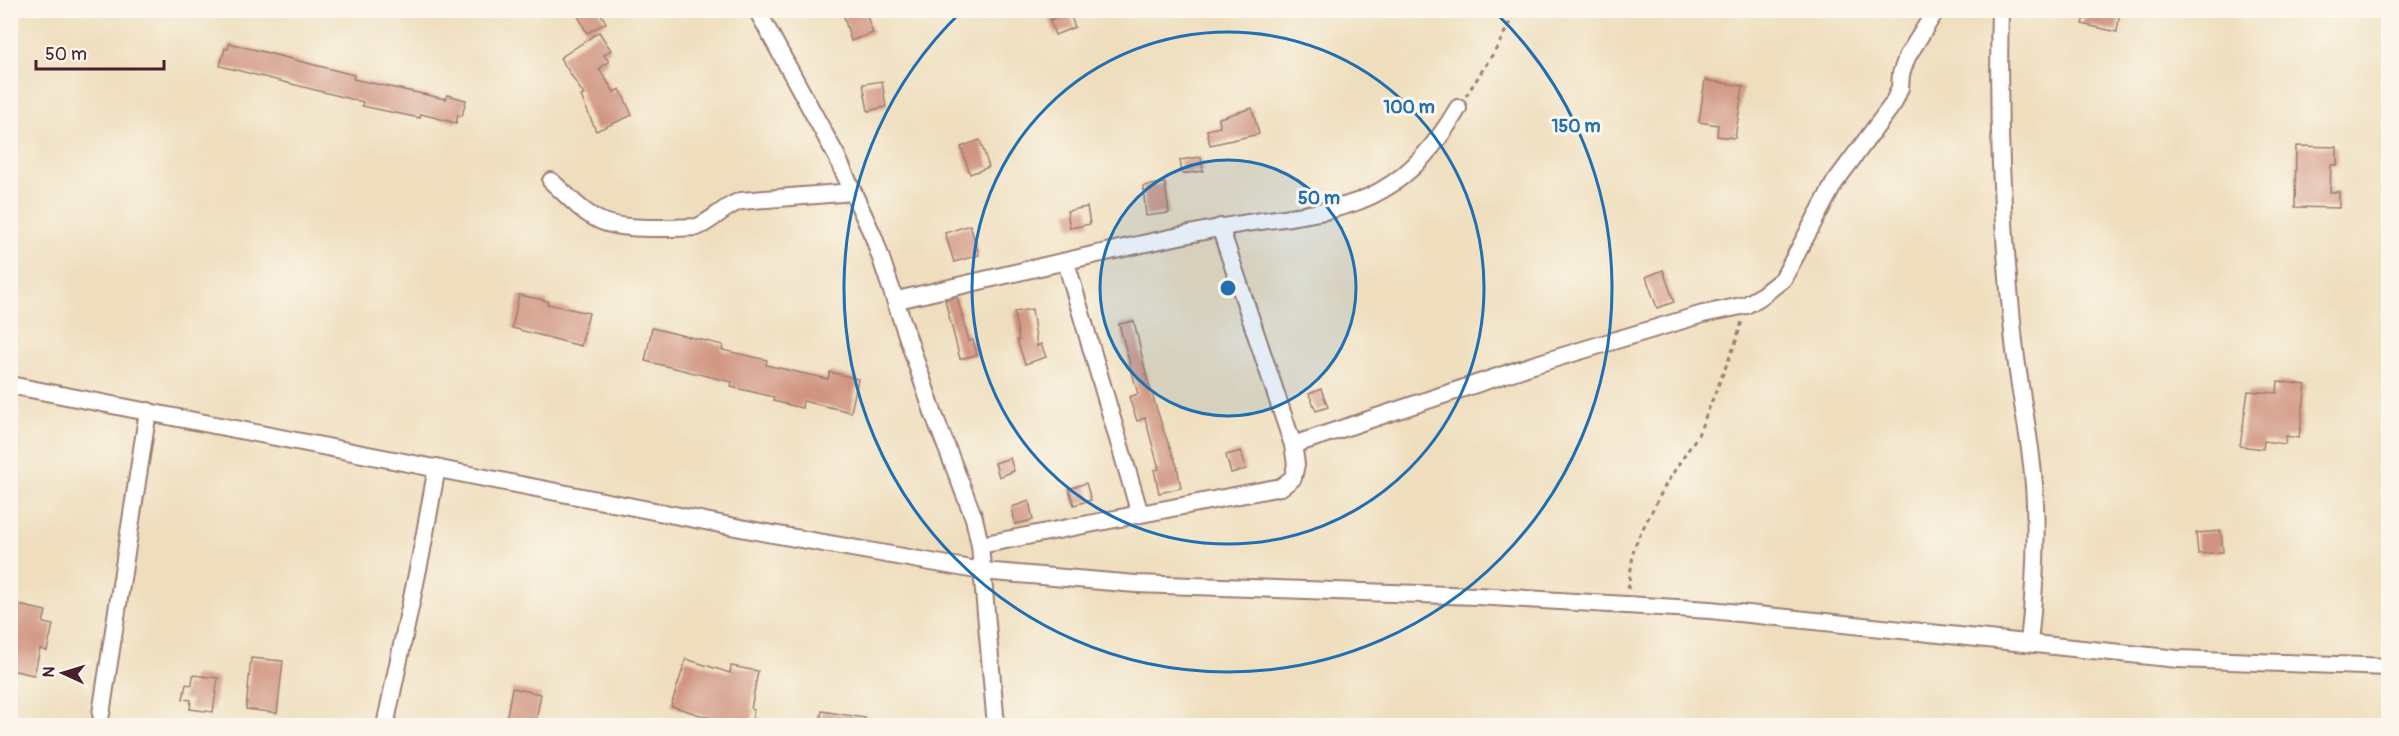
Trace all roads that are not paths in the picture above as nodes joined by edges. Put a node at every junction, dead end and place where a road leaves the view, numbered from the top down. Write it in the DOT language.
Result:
graph roads {
  1 [pos="757,10"];
  2 [pos="1936,10"];
  3 [pos="2000,10"];
  4 [pos="1458,108"];
  5 [pos="551,181"];
  6 [pos="853,192"];
  7 [pos="1220,227"];
  8 [pos="1066,262"];
  9 [pos="897,300"];
  10 [pos="10,385"];
  11 [pos="148,411"];
  12 [pos="1293,445"];
  13 [pos="437,467"];
  14 [pos="1140,514"];
  15 [pos="980,545"];
  16 [pos="982,571"];
  17 [pos="2029,643"];
  18 [pos="2388,667"];
  19 [pos="101,714"];
  20 [pos="385,726"];
  21 [pos="996,726"];
  1 -- 6 [label="street"];
  2 -- 12 [label="street"];
  3 -- 17 [label="street"];
  4 -- 7 [label="street"];
  5 -- 6 [label="street"];
  6 -- 9 [label="street"];
  7 -- 8 [label="street"];
  7 -- 12 [label="street"];
  8 -- 9 [label="street"];
  8 -- 14 [label="street"];
  9 -- 15 [label="street"];
  10 -- 11 [label="street"];
  11 -- 13 [label="street"];
  11 -- 19 [label="street"];
  12 -- 14 [label="street"];
  13 -- 16 [label="street"];
  13 -- 20 [label="street"];
  14 -- 15 [label="street"];
  15 -- 16 [label="street"];
  16 -- 17 [label="street"];
  16 -- 21 [label="street"];
  17 -- 18 [label="street"];
}
